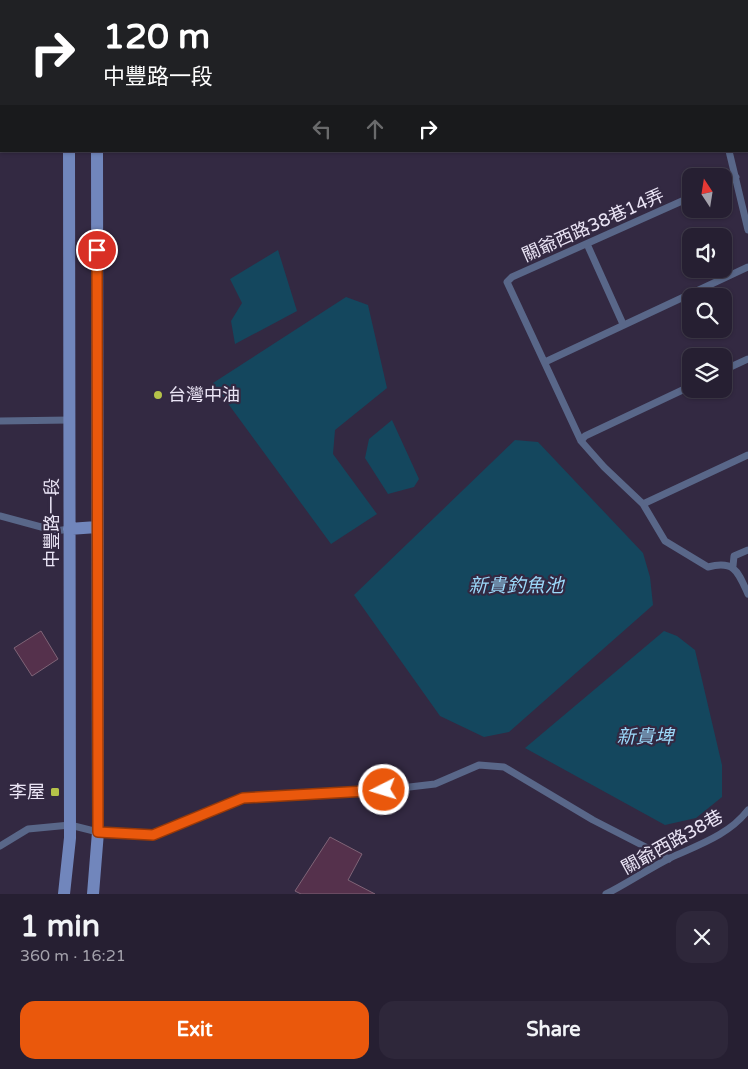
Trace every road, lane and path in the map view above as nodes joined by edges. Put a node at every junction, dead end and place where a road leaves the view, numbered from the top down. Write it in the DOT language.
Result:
graph roads {
  1 [pos="69,152"];
  2 [pos="97,152"];
  3 [pos="729,152"];
  4 [pos="736,178"];
  5 [pos="732,180"];
  6 [pos="682,201"];
  7 [pos="748,230"];
  8 [pos="587,244"];
  9 [pos="748,267"];
  10 [pos="623,324"];
  11 [pos="748,359"];
  12 [pos="545,362"];
  13 [pos="732,366"];
  14 [pos="682,390"];
  15 [pos="70,420"];
  16 [pos="0,421"];
  17 [pos="581,441"];
  18 [pos="748,455"];
  19 [pos="643,504"];
  20 [pos="0,516"];
  21 [pos="97,527"];
  22 [pos="69,529"];
  23 [pos="748,550"];
  24 [pos="732,566"];
  25 [pos="748,594"];
  26 [pos="748,810"];
  27 [pos="70,825"];
  28 [pos="98,832"];
  29 [pos="0,846"];
  30 [pos="669,859"];
  31 [pos="64,894"];
  32 [pos="93,894"];
  33 [pos="606,894"];
  1 -- 15 [label="main road, 中豐路一段"];
  2 -- 21 [label="main road"];
  3 -- 4 [label="lane"];
  4 -- 5 [label="lane"];
  4 -- 7 [label="lane"];
  6 -- 8 [label="lane, 關爺西路38巷14弄"];
  8 -- 10 [label="lane"];
  8 -- 12 [label="lane, 關爺西路38巷14弄"];
  9 -- 10 [label="lane"];
  10 -- 12 [label="lane"];
  11 -- 13 [label="lane"];
  12 -- 17 [label="lane"];
  14 -- 17 [label="lane"];
  15 -- 16 [label="lane"];
  15 -- 22 [label="main road, 中豐路一段"];
  17 -- 19 [label="lane"];
  18 -- 19 [label="lane"];
  19 -- 24 [label="lane"];
  20 -- 22 [label="lane"];
  21 -- 22 [label="main road"];
  21 -- 28 [label="main road"];
  22 -- 27 [label="main road, 中豐路一段"];
  23 -- 24 [label="lane"];
  24 -- 25 [label="lane"];
  26 -- 30 [label="lane, 關爺西路38巷"];
  27 -- 28 [label="lane"];
  27 -- 29 [label="lane"];
  27 -- 31 [label="main road, 中豐路一段"];
  28 -- 30 [label="lane"];
  28 -- 32 [label="main road"];
  30 -- 33 [label="lane, 關爺西路38巷"];
}
